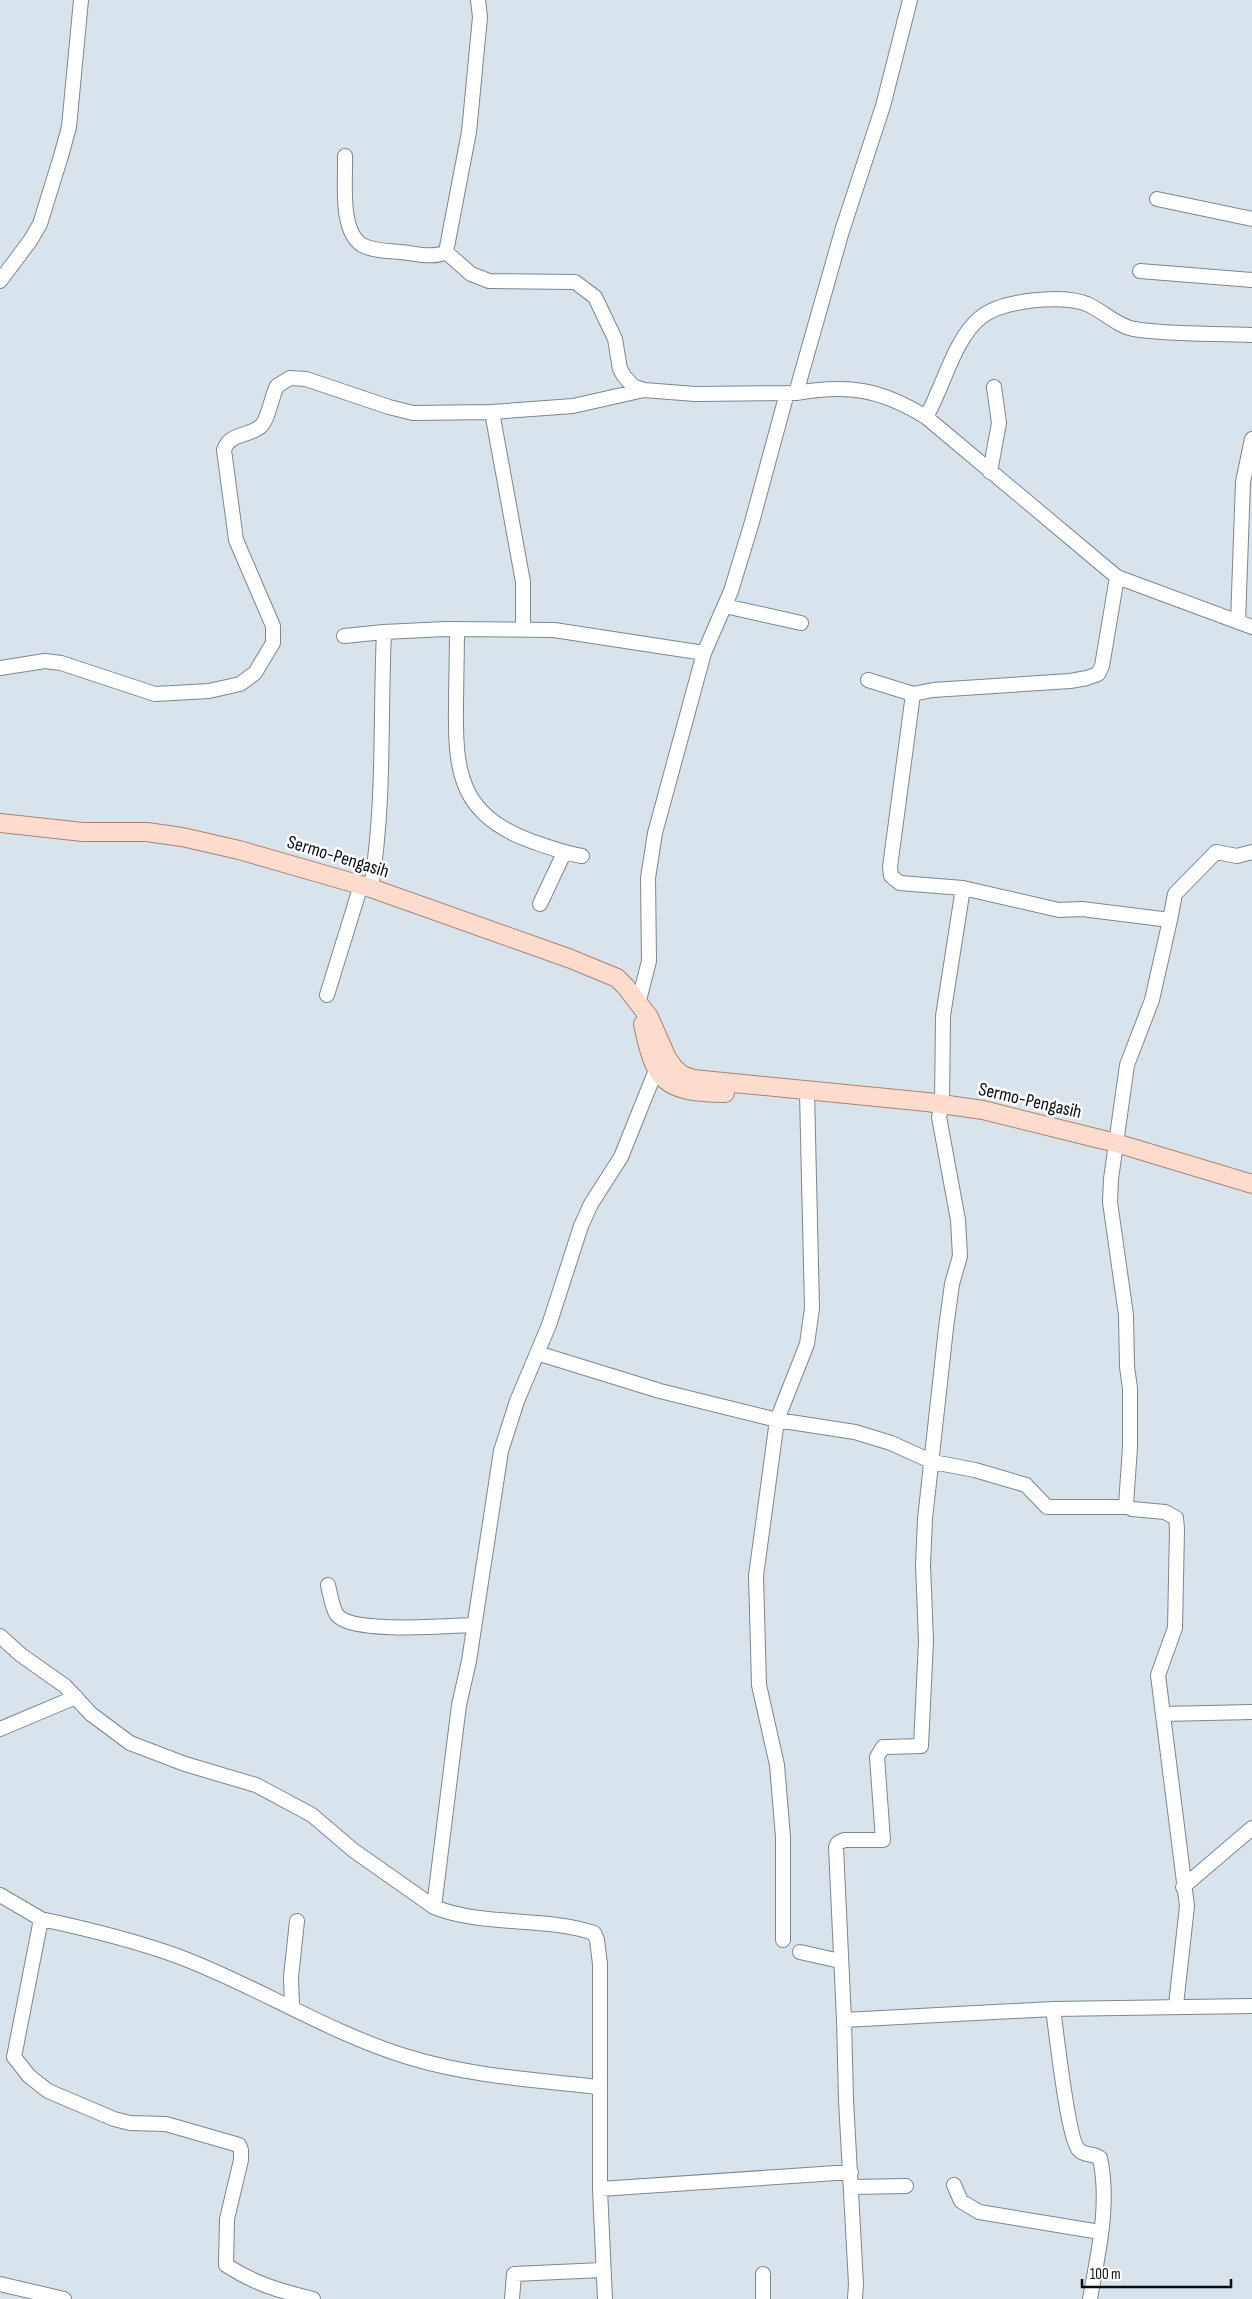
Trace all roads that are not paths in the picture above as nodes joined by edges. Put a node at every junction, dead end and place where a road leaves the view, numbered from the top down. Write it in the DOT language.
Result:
graph roads {
  1 [pos="80,0"];
  2 [pos="478,0"];
  3 [pos="910,0"];
  4 [pos="345,156"];
  5 [pos="1156,199"];
  6 [pos="1252,219"];
  7 [pos="446,252"];
  8 [pos="1140,271"];
  9 [pos="1252,280"];
  10 [pos="0,281"];
  11 [pos="1252,335"];
  12 [pos="994,386"];
  13 [pos="644,390"];
  14 [pos="792,393"];
  15 [pos="492,412"];
  16 [pos="926,418"];
  17 [pos="1252,438"];
  18 [pos="990,472"];
  19 [pos="1117,577"];
  20 [pos="725,606"];
  21 [pos="1238,622"];
  22 [pos="801,623"];
  23 [pos="1252,627"];
  24 [pos="457,629"];
  25 [pos="523,629"];
  26 [pos="384,632"];
  27 [pos="344,636"];
  28 [pos="704,653"];
  29 [pos="0,668"];
  30 [pos="868,680"];
  31 [pos="913,694"];
  32 [pos="0,823"];
  33 [pos="1252,852"];
  34 [pos="564,853"];
  35 [pos="582,856"];
  36 [pos="366,886"];
  37 [pos="963,888"];
  38 [pos="540,904"];
  39 [pos="1170,920"];
  40 [pos="327,995"];
  41 [pos="639,1005"];
  42 [pos="656,1070"];
  43 [pos="800,1091"];
  44 [pos="942,1104"];
  45 [pos="1116,1143"];
  46 [pos="1252,1184"];
  47 [pos="537,1353"];
  48 [pos="777,1420"];
  49 [pos="933,1462"];
  50 [pos="1127,1507"];
  51 [pos="328,1585"];
  52 [pos="473,1625"];
  53 [pos="0,1636"];
  54 [pos="76,1697"];
  55 [pos="1252,1712"];
  56 [pos="1164,1714"];
  57 [pos="0,1729"];
  58 [pos="1252,1828"];
  59 [pos="1183,1887"];
  60 [pos="0,1895"];
  61 [pos="434,1907"];
  62 [pos="41,1919"];
  63 [pos="297,1921"];
  64 [pos="783,1940"];
  65 [pos="800,1952"];
  66 [pos="840,1961"];
  67 [pos="1176,2006"];
  68 [pos="1252,2006"];
  69 [pos="292,2007"];
  70 [pos="1053,2009"];
  71 [pos="844,2020"];
  72 [pos="599,2087"];
  73 [pos="850,2172"];
  74 [pos="954,2185"];
  75 [pos="906,2186"];
  76 [pos="851,2187"];
  77 [pos="600,2189"];
  78 [pos="1100,2232"];
  79 [pos="602,2270"];
  80 [pos="763,2274"];
  81 [pos="0,2284"];
  82 [pos="64,2299"];
  83 [pos="313,2299"];
  84 [pos="512,2299"];
  85 [pos="605,2299"];
  86 [pos="763,2299"];
  87 [pos="855,2299"];
  88 [pos="1090,2299"];
  1 -- 10 [label="street"];
  2 -- 7 [label="street"];
  3 -- 14 [label="street"];
  4 -- 7 [label="street"];
  5 -- 6 [label="street"];
  7 -- 13 [label="street"];
  8 -- 9 [label="street"];
  11 -- 16 [label="street"];
  12 -- 18 [label="street"];
  13 -- 14 [label="street"];
  13 -- 15 [label="street"];
  14 -- 16 [label="street"];
  14 -- 20 [label="street"];
  15 -- 25 [label="street"];
  15 -- 29 [label="street"];
  16 -- 18 [label="street"];
  17 -- 21 [label="street"];
  18 -- 19 [label="street"];
  19 -- 21 [label="street"];
  19 -- 31 [label="street"];
  20 -- 22 [label="street"];
  20 -- 28 [label="street"];
  21 -- 23 [label="street"];
  24 -- 25 [label="street"];
  24 -- 26 [label="street"];
  24 -- 34 [label="street"];
  25 -- 28 [label="street"];
  26 -- 27 [label="street"];
  26 -- 36 [label="street"];
  28 -- 41 [label="street"];
  30 -- 31 [label="street"];
  31 -- 37 [label="street"];
  32 -- 36 [label="main road, Sermo-Pengasih"];
  33 -- 39 [label="street"];
  34 -- 35 [label="street"];
  34 -- 38 [label="street"];
  36 -- 40 [label="street"];
  36 -- 41 [label="main road, Sermo-Pengasih"];
  37 -- 39 [label="street"];
  37 -- 44 [label="street"];
  39 -- 45 [label="street"];
  41 -- 42 [label="main road, Sermo-Pengasih"];
  41 -- 43 [label="main road, Sermo-Pengasih"];
  42 -- 43 [label="main road, Sermo-Pengasih"];
  42 -- 47 [label="street"];
  43 -- 44 [label="main road, Sermo-Pengasih"];
  43 -- 48 [label="street"];
  44 -- 45 [label="main road, Sermo-Pengasih"];
  44 -- 49 [label="street"];
  45 -- 46 [label="main road, Sermo-Pengasih"];
  45 -- 50 [label="street"];
  47 -- 48 [label="street"];
  47 -- 52 [label="street"];
  48 -- 49 [label="street"];
  48 -- 64 [label="street"];
  49 -- 50 [label="street"];
  49 -- 66 [label="street"];
  50 -- 56 [label="street"];
  51 -- 52 [label="street"];
  52 -- 61 [label="street"];
  53 -- 54 [label="street"];
  54 -- 57 [label="street"];
  54 -- 61 [label="street"];
  55 -- 56 [label="street"];
  56 -- 59 [label="street"];
  58 -- 59 [label="street"];
  59 -- 67 [label="street"];
  60 -- 62 [label="street"];
  61 -- 72 [label="street"];
  62 -- 69 [label="street"];
  62 -- 83 [label="street"];
  63 -- 69 [label="street"];
  65 -- 66 [label="street"];
  66 -- 71 [label="street"];
  67 -- 68 [label="street"];
  67 -- 70 [label="street"];
  69 -- 72 [label="street"];
  70 -- 71 [label="street"];
  70 -- 78 [label="street"];
  71 -- 73 [label="street"];
  72 -- 77 [label="street"];
  73 -- 76 [label="street"];
  73 -- 77 [label="street"];
  74 -- 78 [label="street"];
  75 -- 76 [label="street"];
  76 -- 87 [label="street"];
  77 -- 79 [label="street"];
  78 -- 88 [label="street"];
  79 -- 84 [label="street"];
  79 -- 85 [label="street"];
  80 -- 86 [label="street"];
  81 -- 82 [label="street"];
}
